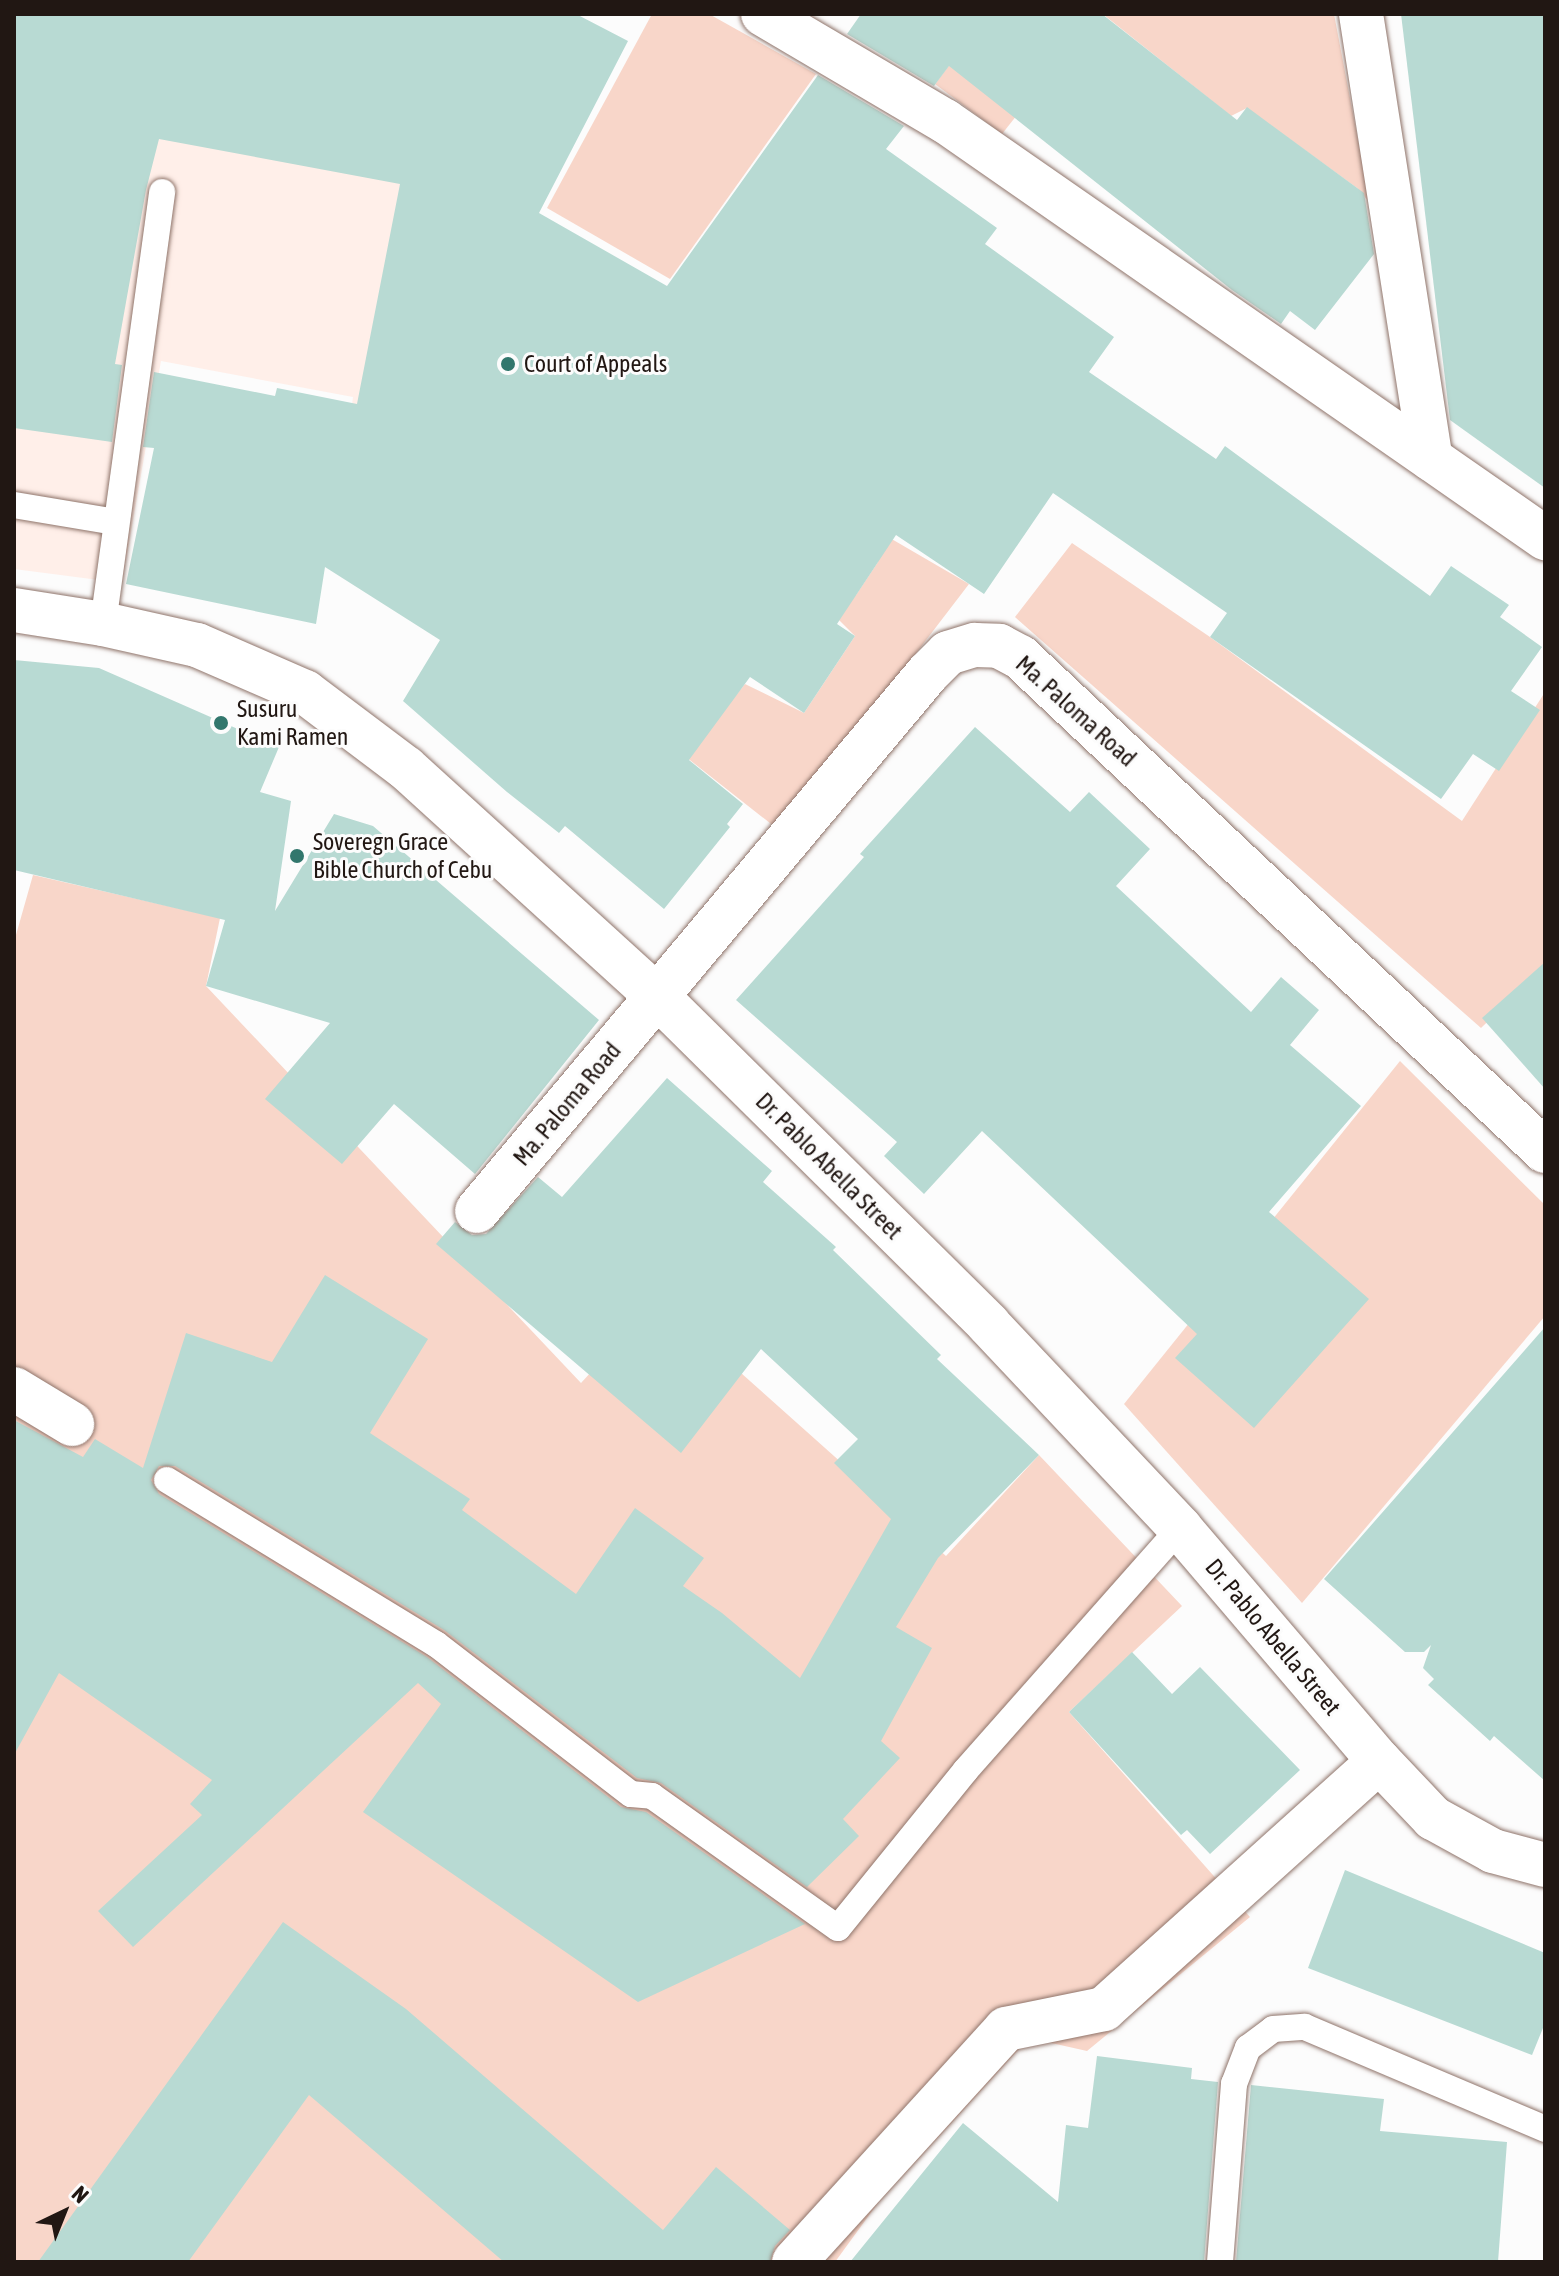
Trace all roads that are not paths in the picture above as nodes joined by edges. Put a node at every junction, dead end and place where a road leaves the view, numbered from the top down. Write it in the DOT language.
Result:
graph roads {
  1 [pos="763,14"];
  2 [pos="1361,14"];
  3 [pos="162,192"];
  4 [pos="1431,459"];
  5 [pos="14,505"];
  6 [pos="116,522"];
  7 [pos="1545,538"];
  8 [pos="14,610"];
  9 [pos="103,624"];
  10 [pos="657,996"];
  11 [pos="1545,1151"];
  12 [pos="477,1211"];
  13 [pos="14,1389"];
  14 [pos="72,1424"];
  15 [pos="167,1480"];
  16 [pos="1180,1528"];
  17 [pos="1379,1761"];
  18 [pos="1545,1865"];
  19 [pos="1545,2129"];
  20 [pos="794,2262"];
  21 [pos="1220,2262"];
  1 -- 4 [label="street"];
  2 -- 4 [label="street"];
  3 -- 6 [label="lane"];
  4 -- 7 [label="street"];
  5 -- 6 [label="lane"];
  6 -- 9 [label="lane"];
  8 -- 9 [label="street, Dr. Pablo Abella Street"];
  9 -- 10 [label="street, Dr. Pablo Abella Street"];
  10 -- 11 [label="street, Ma. Paloma Road"];
  10 -- 12 [label="street, Ma. Paloma Road"];
  10 -- 16 [label="street, Dr. Pablo Abella Street"];
  13 -- 14 [label="street"];
  15 -- 16 [label="lane"];
  16 -- 17 [label="street, Dr. Pablo Abella Street"];
  17 -- 18 [label="street, Dr. Pablo Abella Street"];
  17 -- 20 [label="street"];
  19 -- 21 [label="lane"];
}
